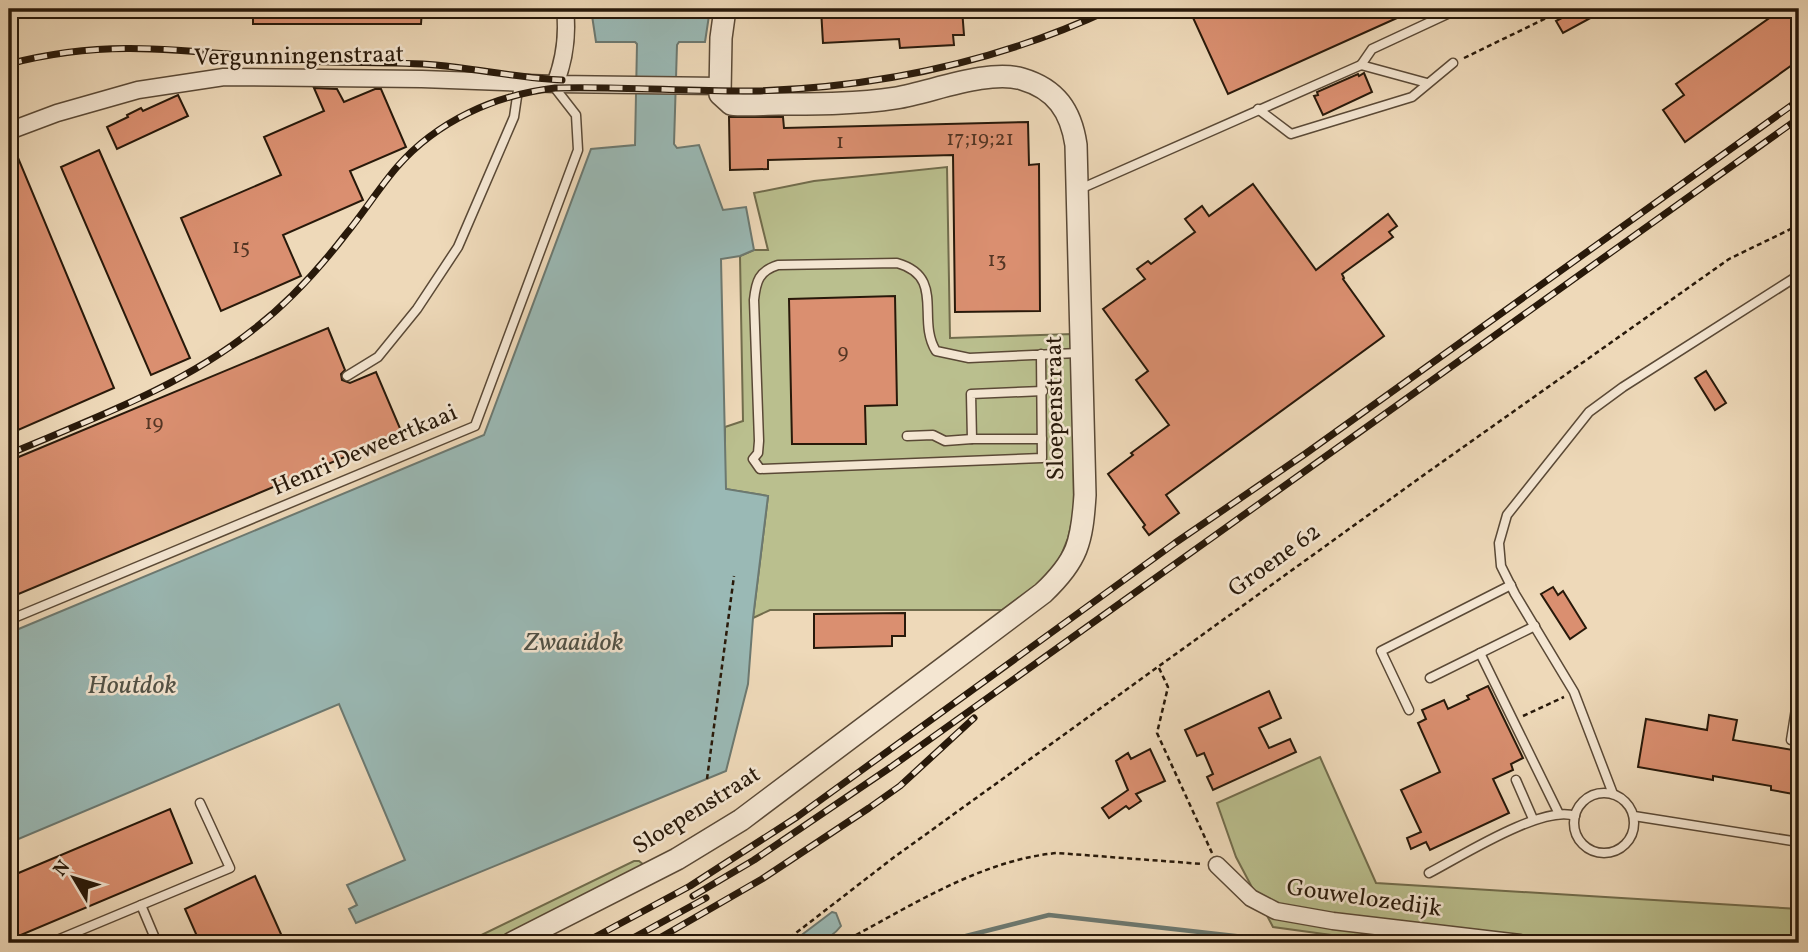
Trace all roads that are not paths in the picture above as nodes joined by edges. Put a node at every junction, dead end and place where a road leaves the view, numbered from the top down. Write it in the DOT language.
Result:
graph roads {
  1 [pos="565,9"];
  2 [pos="725,9"];
  3 [pos="1458,9"];
  4 [pos="1453,63"];
  5 [pos="1360,65"];
  6 [pos="519,83"];
  7 [pos="1427,83"];
  8 [pos="555,85"];
  9 [pos="720,86"];
  10 [pos="1258,109"];
  11 [pos="9,131"];
  12 [pos="1078,190"];
  13 [pos="1799,275"];
  14 [pos="1082,352"];
  15 [pos="1041,354"];
  16 [pos="347,376"];
  17 [pos="1043,391"];
  18 [pos="907,436"];
  19 [pos="972,439"];
  20 [pos="1042,439"];
  21 [pos="1511,585"];
  22 [pos="9,620"];
  23 [pos="1535,626"];
  24 [pos="1480,653"];
  25 [pos="1430,678"];
  26 [pos="1799,690"];
  27 [pos="1409,709"];
  28 [pos="1799,741"];
  29 [pos="1516,780"];
  30 [pos="1613,794"];
  31 [pos="200,803"];
  32 [pos="1559,814"];
  33 [pos="1574,816"];
  34 [pos="1634,816"];
  35 [pos="1533,819"];
  36 [pos="1799,842"];
  37 [pos="1217,865"];
  38 [pos="1429,873"];
  39 [pos="141,905"];
  40 [pos="50,943"];
  41 [pos="158,943"];
  42 [pos="512,943"];
  43 [pos="1520,943"];
  1 -- 8 [label="street"];
  2 -- 9 [label="street"];
  3 -- 5 [label="lane"];
  4 -- 7 [label="lane"];
  5 -- 7 [label="lane"];
  5 -- 10 [label="lane"];
  6 -- 8 [label="street, Vergunningenstraat"];
  6 -- 11 [label="street, Vergunningenstraat"];
  6 -- 16 [label="lane"];
  7 -- 10 [label="lane"];
  8 -- 9 [label="street"];
  8 -- 22 [label="lane, Henri Deweertkaai"];
  9 -- 12 [label="street, Sloepenstraat"];
  10 -- 12 [label="lane"];
  12 -- 14 [label="street, Sloepenstraat"];
  13 -- 21 [label="lane"];
  14 -- 15 [label="lane"];
  14 -- 42 [label="street, Sloepenstraat"];
  15 -- 17 [label="lane"];
  15 -- 20 [label="lane"];
  17 -- 19 [label="lane"];
  17 -- 20 [label="lane"];
  18 -- 19 [label="lane"];
  19 -- 20 [label="lane"];
  21 -- 23 [label="lane"];
  21 -- 27 [label="lane"];
  23 -- 24 [label="lane"];
  23 -- 30 [label="lane"];
  24 -- 25 [label="lane"];
  24 -- 32 [label="lane"];
  26 -- 28 [label="lane"];
  29 -- 35 [label="lane"];
  30 -- 33 [label="lane"];
  30 -- 34 [label="lane"];
  31 -- 39 [label="lane"];
  32 -- 33 [label="lane"];
  32 -- 35 [label="lane"];
  33 -- 34 [label="lane"];
  34 -- 36 [label="lane"];
  35 -- 38 [label="lane"];
  37 -- 43 [label="street, Gouwelozedijk"];
  39 -- 40 [label="lane"];
  39 -- 41 [label="lane"];
}
